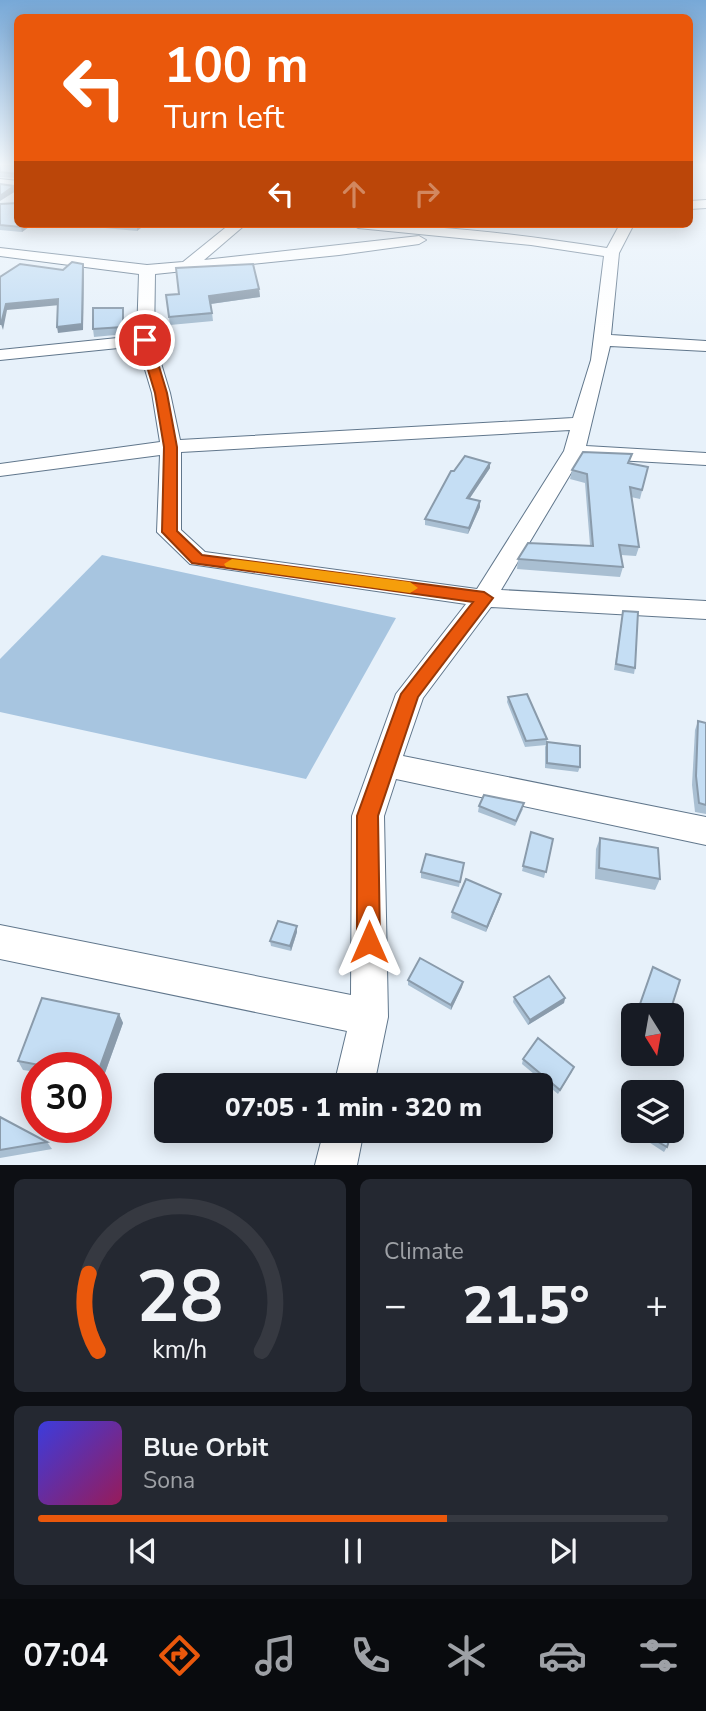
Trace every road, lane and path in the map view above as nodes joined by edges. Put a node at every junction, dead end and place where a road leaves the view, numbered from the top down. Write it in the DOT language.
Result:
graph roads {
  1 [pos="234,228"];
  2 [pos="393,228"];
  3 [pos="625,228"];
  4 [pos="454,235"];
  5 [pos="0,252"];
  6 [pos="612,253"];
  7 [pos="187,265"];
  8 [pos="147,270"];
  9 [pos="145,340"];
  10 [pos="602,340"];
  11 [pos="706,346"];
  12 [pos="0,355"];
  13 [pos="581,424"];
  14 [pos="171,447"];
  15 [pos="574,451"];
  16 [pos="706,459"];
  17 [pos="0,470"];
  18 [pos="484,598"];
  19 [pos="706,610"];
  20 [pos="386,765"];
  21 [pos="706,831"];
  22 [pos="0,943"];
  23 [pos="369,1017"];
  24 [pos="357,1073"];
  25 [pos="341,1143"];
  26 [pos="336,1165"];
  1 -- 7 [label="street"];
  2 -- 4 [label="street"];
  3 -- 6 [label="street"];
  4 -- 6 [label="street"];
  4 -- 7 [label="street"];
  5 -- 8 [label="street"];
  6 -- 10 [label="street"];
  7 -- 8 [label="street"];
  8 -- 9 [label="street"];
  9 -- 12 [label="street"];
  9 -- 14 [label="street"];
  10 -- 11 [label="street"];
  10 -- 13 [label="street"];
  13 -- 14 [label="street"];
  13 -- 15 [label="street"];
  14 -- 17 [label="street"];
  14 -- 18 [label="street"];
  15 -- 16 [label="street"];
  15 -- 18 [label="street"];
  18 -- 19 [label="street"];
  18 -- 20 [label="street"];
  20 -- 21 [label="street"];
  20 -- 23 [label="street"];
  22 -- 23 [label="street"];
  23 -- 24 [label="street"];
  25 -- 26 [label="street"];
}
